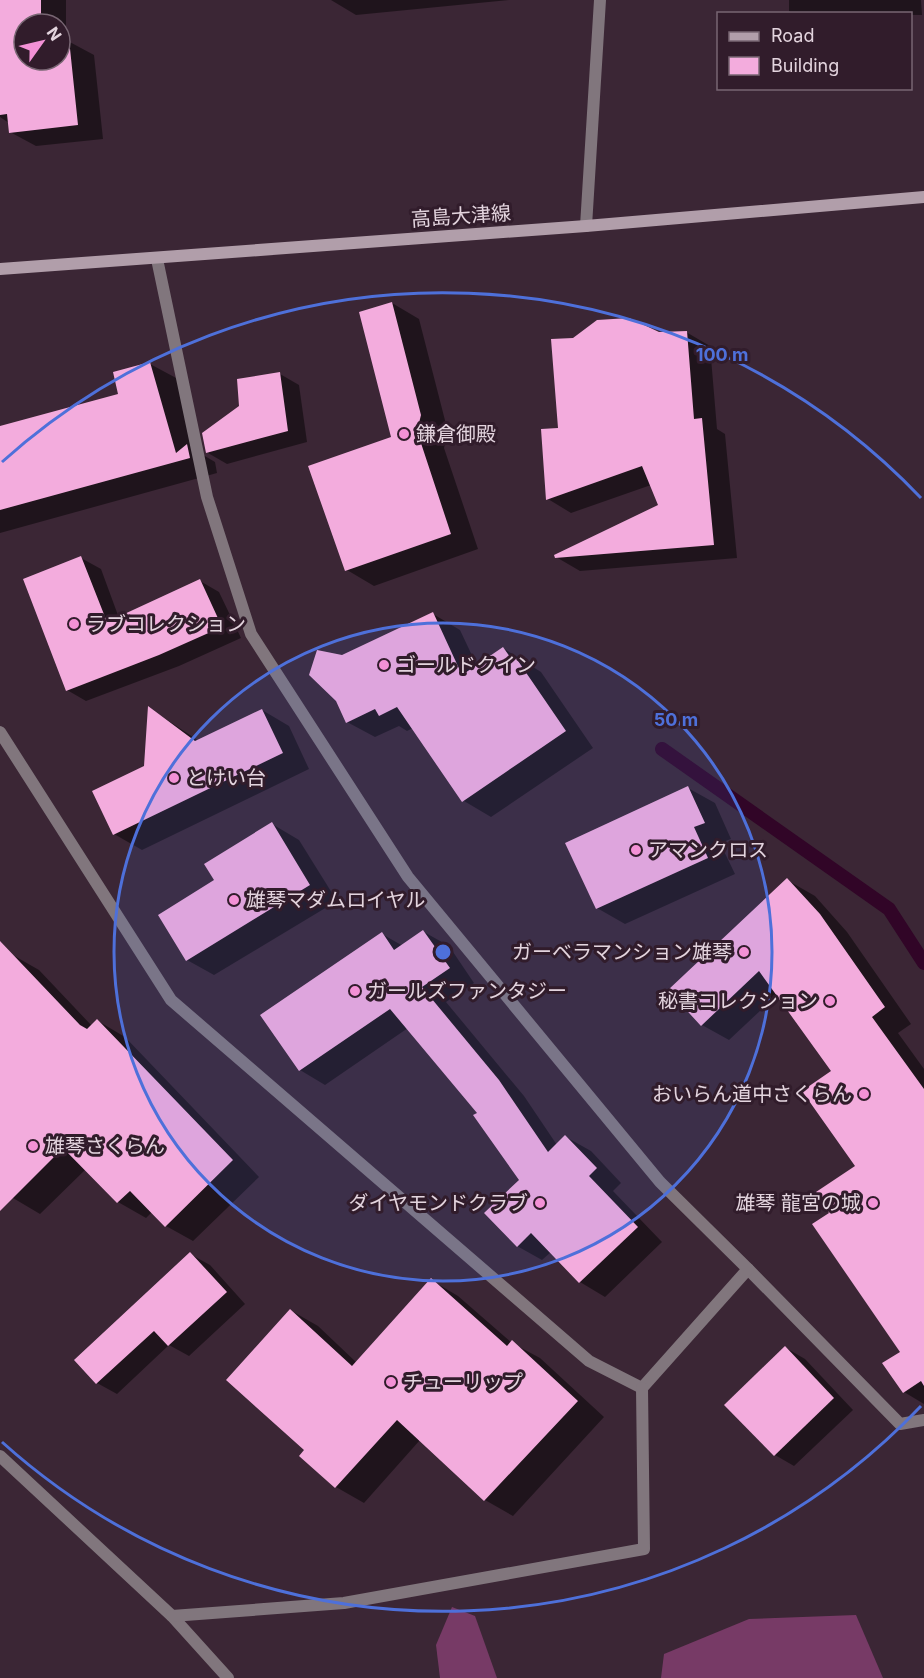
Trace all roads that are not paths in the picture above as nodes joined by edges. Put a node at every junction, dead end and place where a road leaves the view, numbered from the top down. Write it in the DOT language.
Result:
graph roads {
  1 [pos="600,0"];
  2 [pos="924,197"];
  3 [pos="586,226"];
  4 [pos="157,259"];
  5 [pos="0,269"];
  6 [pos="0,732"];
  7 [pos="748,1269"];
  8 [pos="642,1388"];
  9 [pos="924,1420"];
  10 [pos="0,1456"];
  11 [pos="172,1616"];
  12 [pos="228,1678"];
  1 -- 3 [label="street"];
  2 -- 3 [label="main road, 高島大津線"];
  3 -- 4 [label="main road, 高島大津線"];
  4 -- 5 [label="main road, 高島大津線"];
  4 -- 7 [label="street"];
  6 -- 8 [label="street"];
  7 -- 8 [label="street"];
  7 -- 9 [label="street"];
  8 -- 11 [label="street"];
  10 -- 11 [label="street"];
  11 -- 12 [label="street"];
}
